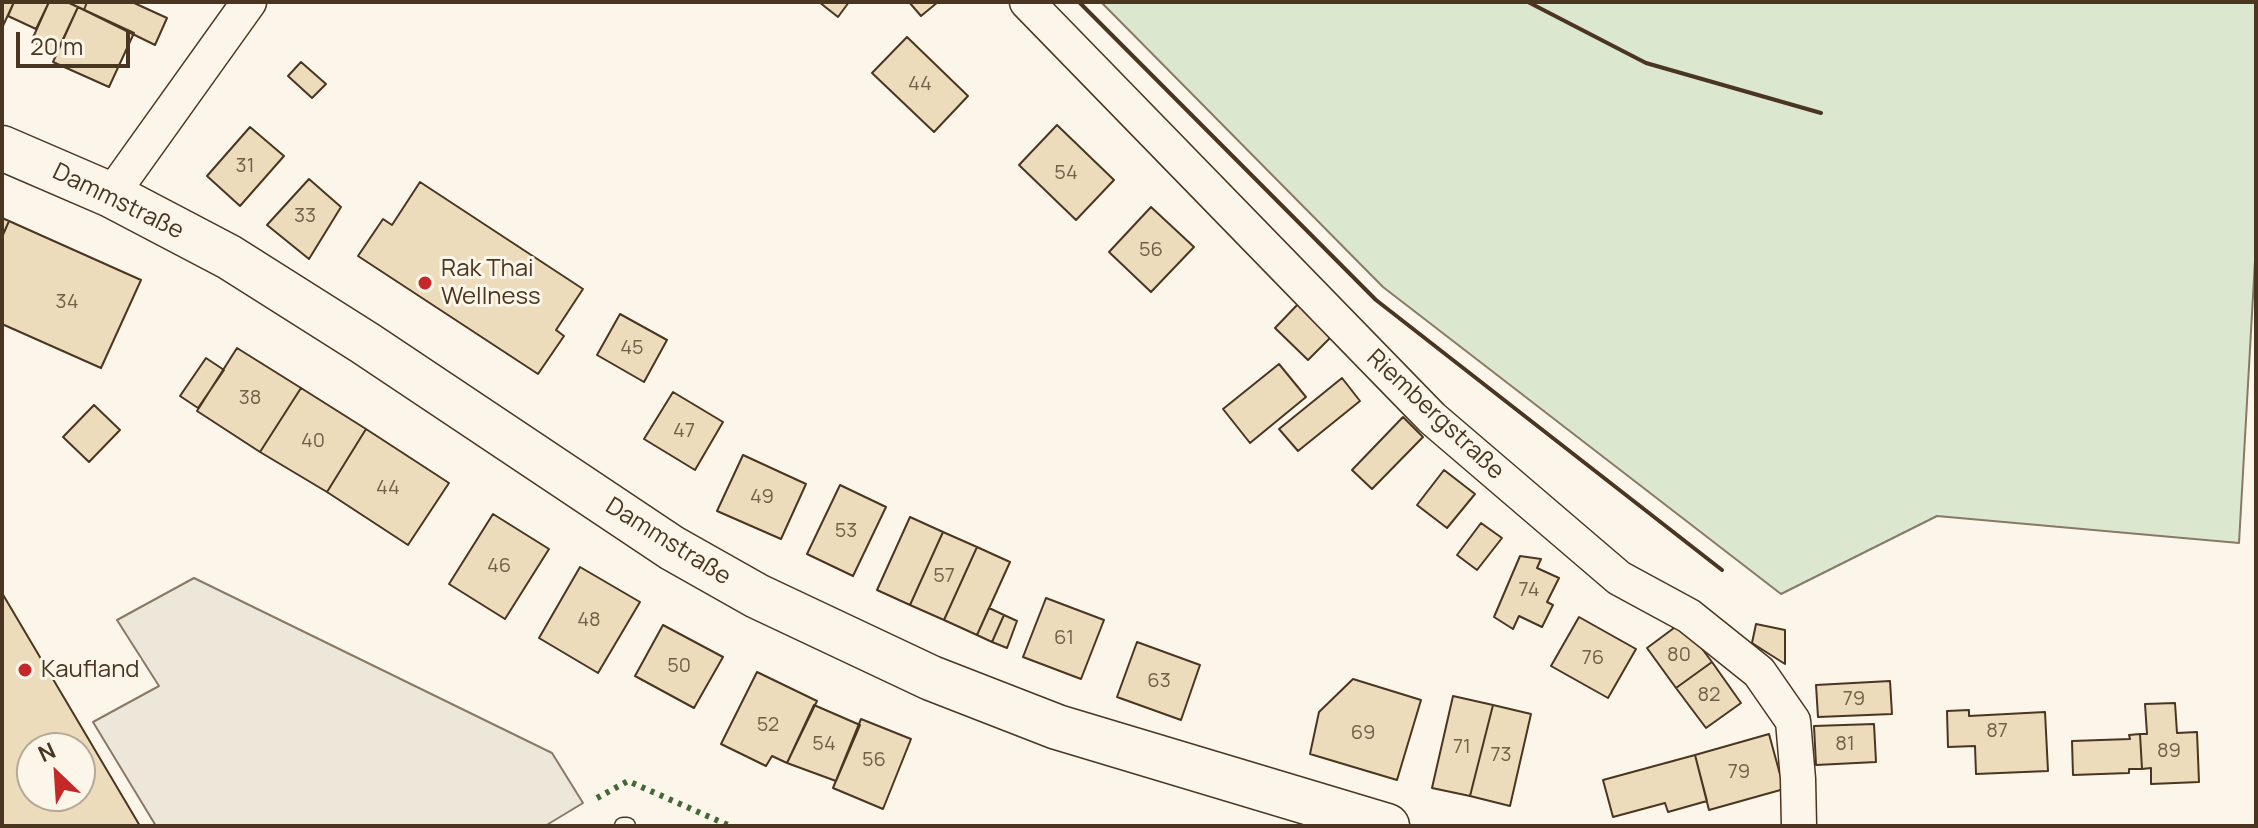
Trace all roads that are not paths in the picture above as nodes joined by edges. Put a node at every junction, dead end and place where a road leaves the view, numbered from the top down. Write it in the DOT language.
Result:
graph roads {
  1 [pos="249,2"];
  2 [pos="1027,2"];
  3 [pos="2,148"];
  4 [pos="111,195"];
  5 [pos="1387,826"];
  6 [pos="1799,826"];
  1 -- 4 [label="street"];
  2 -- 6 [label="street, Riembergstraße"];
  3 -- 4 [label="street, Dammstraße"];
  4 -- 5 [label="street, Dammstraße"];
}
